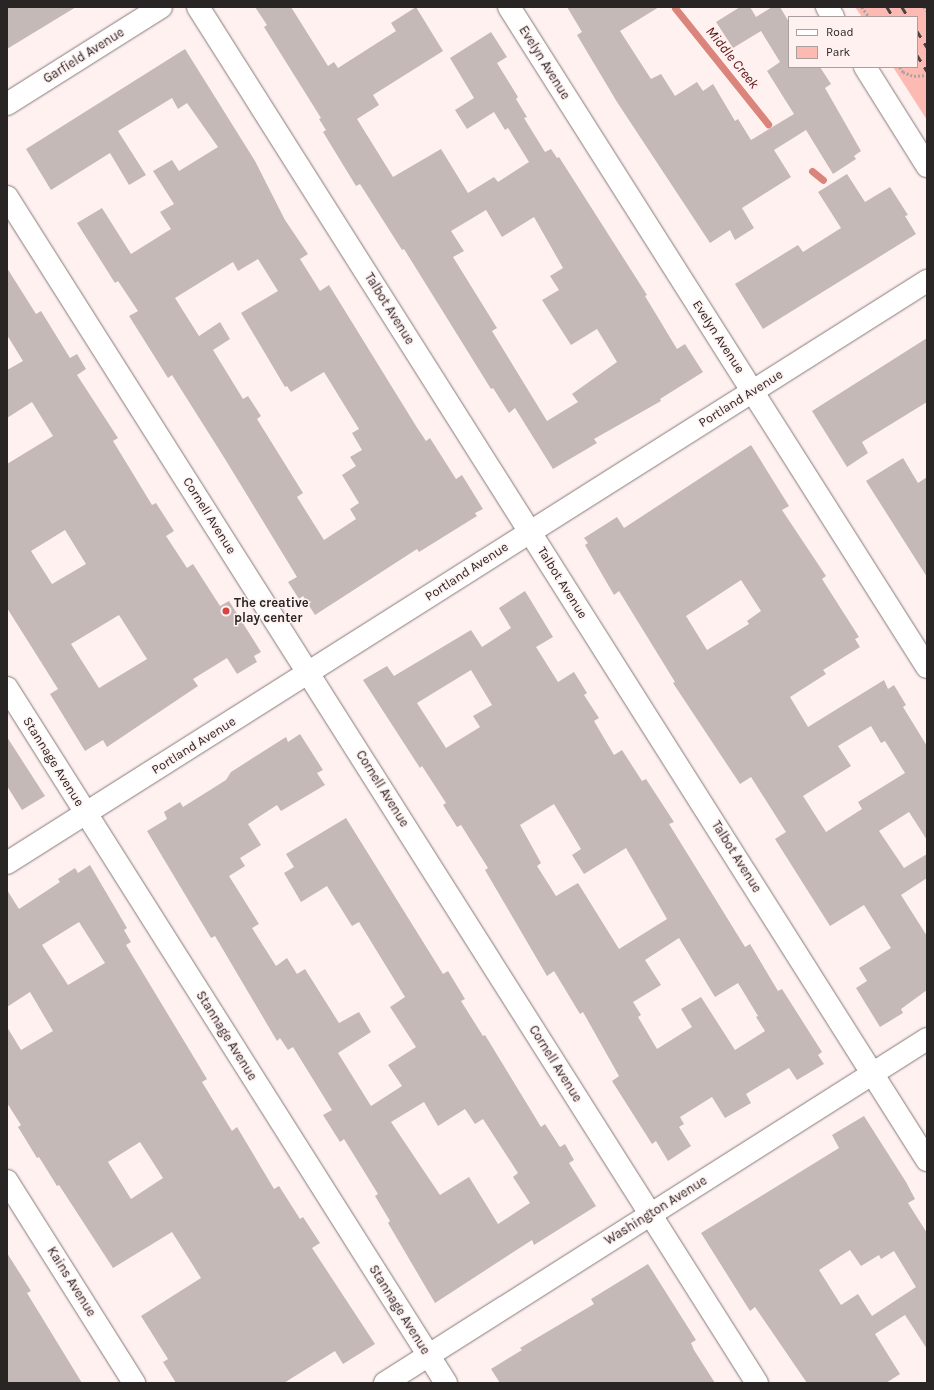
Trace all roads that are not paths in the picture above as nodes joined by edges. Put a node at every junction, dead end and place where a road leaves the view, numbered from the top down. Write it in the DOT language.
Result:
graph roads {
  1 [pos="161,7"];
  2 [pos="198,7"];
  3 [pos="508,7"];
  4 [pos="827,7"];
  5 [pos="832,16"];
  6 [pos="866,68"];
  7 [pos="7,104"];
  8 [pos="927,166"];
  9 [pos="7,197"];
  10 [pos="927,281"];
  11 [pos="753,392"];
  12 [pos="530,532"];
  13 [pos="927,666"];
  14 [pos="309,674"];
  15 [pos="7,688"];
  16 [pos="85,813"];
  17 [pos="7,863"];
  18 [pos="927,1039"];
  19 [pos="872,1074"];
  20 [pos="927,1160"];
  21 [pos="7,1180"];
  22 [pos="650,1215"];
  23 [pos="428,1356"];
  24 [pos="134,1383"];
  25 [pos="385,1383"];
  26 [pos="446,1383"];
  27 [pos="757,1383"];
  1 -- 7 [label="street, Garfield Avenue"];
  2 -- 12 [label="street, Talbot Avenue"];
  3 -- 11 [label="street, Evelyn Avenue"];
  4 -- 5 [label="street"];
  6 -- 8 [label="street"];
  9 -- 14 [label="street, Cornell Avenue"];
  10 -- 11 [label="street, Portland Avenue"];
  11 -- 12 [label="street, Portland Avenue"];
  11 -- 13 [label="street, Evelyn Avenue"];
  12 -- 14 [label="street, Portland Avenue"];
  12 -- 19 [label="street, Talbot Avenue"];
  14 -- 16 [label="street, Portland Avenue"];
  14 -- 22 [label="street, Cornell Avenue"];
  15 -- 16 [label="street, Stannage Avenue"];
  16 -- 17 [label="street, Portland Avenue"];
  16 -- 23 [label="street, Stannage Avenue"];
  18 -- 19 [label="street, Washington Avenue"];
  19 -- 20 [label="street, Talbot Avenue"];
  19 -- 22 [label="street, Washington Avenue"];
  21 -- 24 [label="street, Kains Avenue"];
  22 -- 23 [label="street, Washington Avenue"];
  22 -- 27 [label="street, Cornell Avenue"];
  23 -- 25 [label="street, Washington Avenue"];
  23 -- 26 [label="street, Stannage Avenue"];
}
